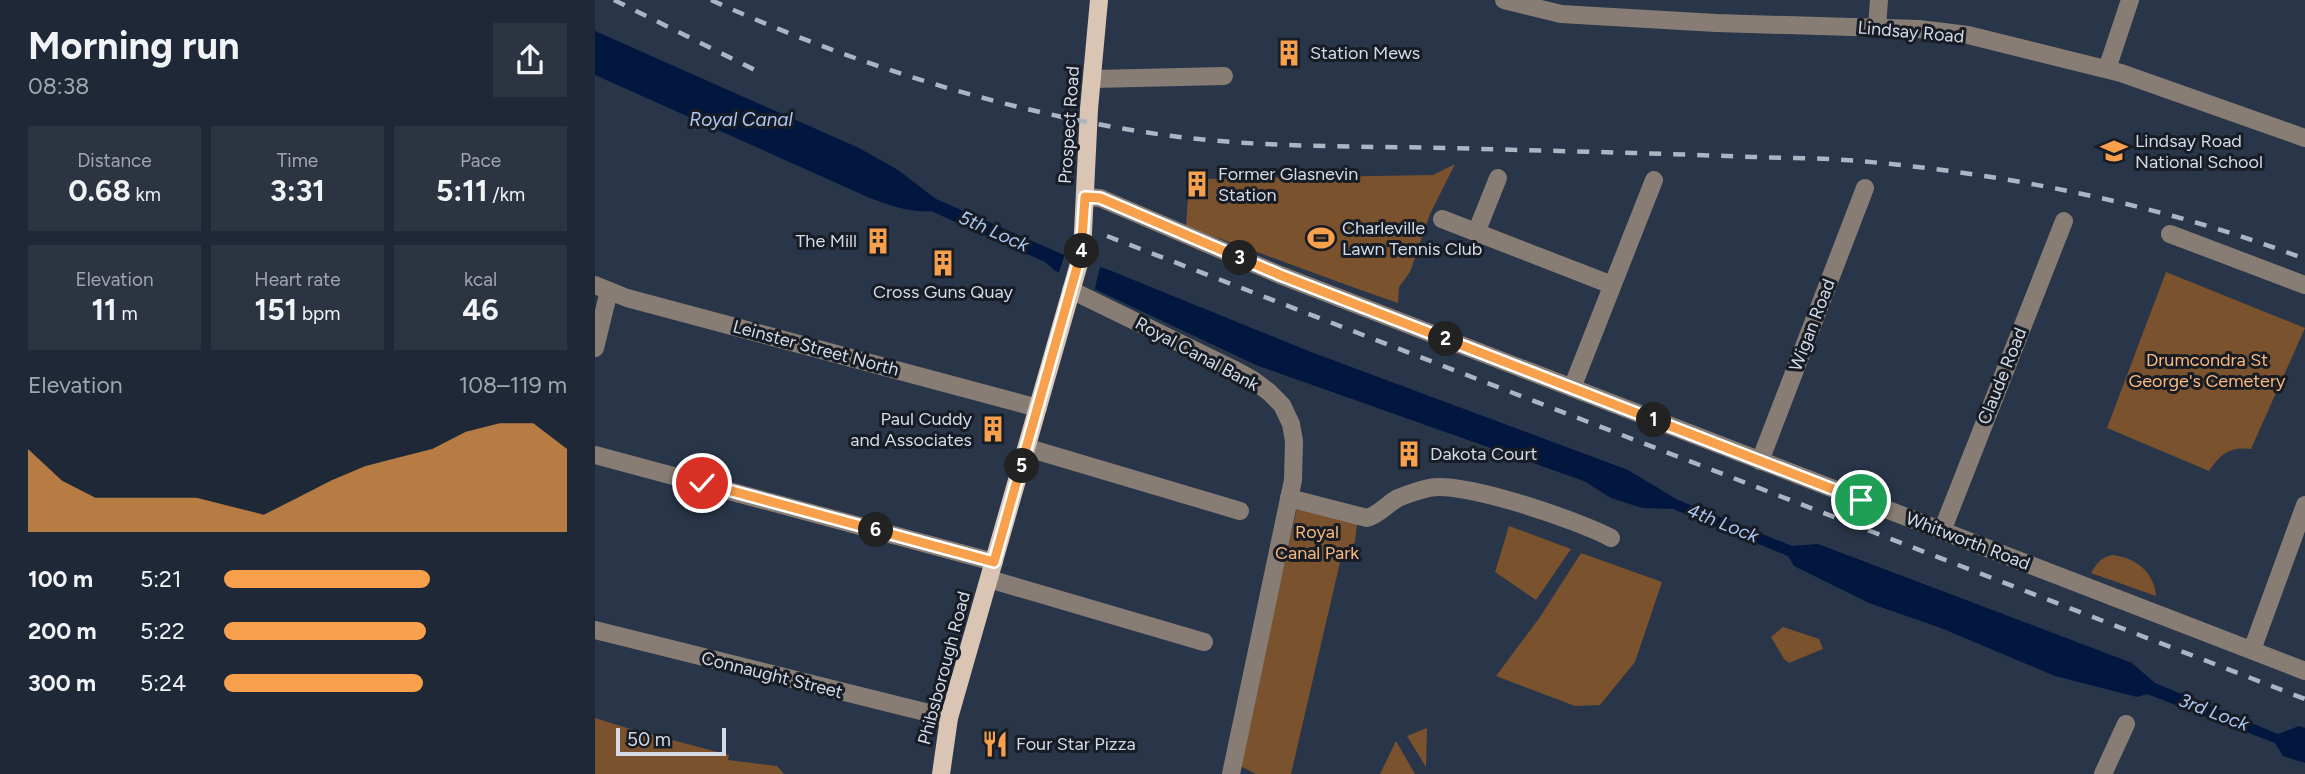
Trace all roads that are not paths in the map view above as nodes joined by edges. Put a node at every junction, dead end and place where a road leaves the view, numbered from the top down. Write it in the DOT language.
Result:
graph roads {
  1 [pos="1099,0"];
  2 [pos="1504,0"];
  3 [pos="1879,0"];
  4 [pos="2130,0"];
  5 [pos="1877,27"];
  6 [pos="2107,69"];
  7 [pos="1224,76"];
  8 [pos="1093,79"];
  9 [pos="2305,138"];
  10 [pos="1498,178"];
  11 [pos="1654,180"];
  12 [pos="1865,188"];
  13 [pos="1085,197"];
  14 [pos="1442,219"];
  15 [pos="2064,221"];
  16 [pos="1476,233"];
  17 [pos="2170,234"];
  18 [pos="1612,285"];
  19 [pos="2305,285"];
  20 [pos="602,288"];
  21 [pos="1072,289"];
  22 [pos="595,348"];
  23 [pos="1571,388"];
  24 [pos="1038,408"];
  25 [pos="1028,447"];
  26 [pos="595,455"];
  27 [pos="1760,461"];
  28 [pos="1289,498"];
  29 [pos="2305,505"];
  30 [pos="1240,511"];
  31 [pos="1942,531"];
  32 [pos="1611,538"];
  33 [pos="992,570"];
  34 [pos="595,630"];
  35 [pos="1204,642"];
  36 [pos="2252,650"];
  37 [pos="2305,671"];
  38 [pos="949,718"];
  39 [pos="2126,724"];
  40 [pos="941,774"];
  41 [pos="1231,774"];
  42 [pos="2103,774"];
  1 -- 8 [label="main road, Prospect Road"];
  2 -- 5 [label="street, Lindsay Road"];
  3 -- 5 [label="street"];
  4 -- 6 [label="street"];
  5 -- 6 [label="street, Lindsay Road"];
  6 -- 9 [label="street, Lindsay Road"];
  7 -- 8 [label="street"];
  8 -- 13 [label="main road, Prospect Road"];
  10 -- 16 [label="street"];
  11 -- 18 [label="street"];
  12 -- 27 [label="street, Wigan Road"];
  13 -- 21 [label="main road, Prospect Road"];
  13 -- 23 [label="street, Whitworth Road"];
  14 -- 16 [label="street"];
  15 -- 31 [label="street, Claude Road"];
  16 -- 18 [label="street"];
  17 -- 19 [label="street"];
  18 -- 23 [label="street"];
  20 -- 22 [label="street"];
  20 -- 24 [label="street, Leinster Street North"];
  21 -- 24 [label="main road, Phibsborough Road"];
  21 -- 28 [label="street, Royal Canal Bank"];
  23 -- 27 [label="street, Whitworth Road"];
  24 -- 25 [label="main road, Phibsborough Road"];
  25 -- 30 [label="street"];
  25 -- 33 [label="main road, Phibsborough Road"];
  26 -- 33 [label="street"];
  27 -- 31 [label="street, Whitworth Road"];
  28 -- 32 [label="street"];
  28 -- 41 [label="street, Royal Canal Bank"];
  29 -- 36 [label="street"];
  31 -- 36 [label="street, Whitworth Road"];
  33 -- 35 [label="street"];
  33 -- 38 [label="main road, Phibsborough Road"];
  34 -- 38 [label="street, Connaught Street"];
  36 -- 37 [label="street, Whitworth Road"];
  38 -- 40 [label="main road, Phibsborough Road"];
  39 -- 42 [label="street"];
}
